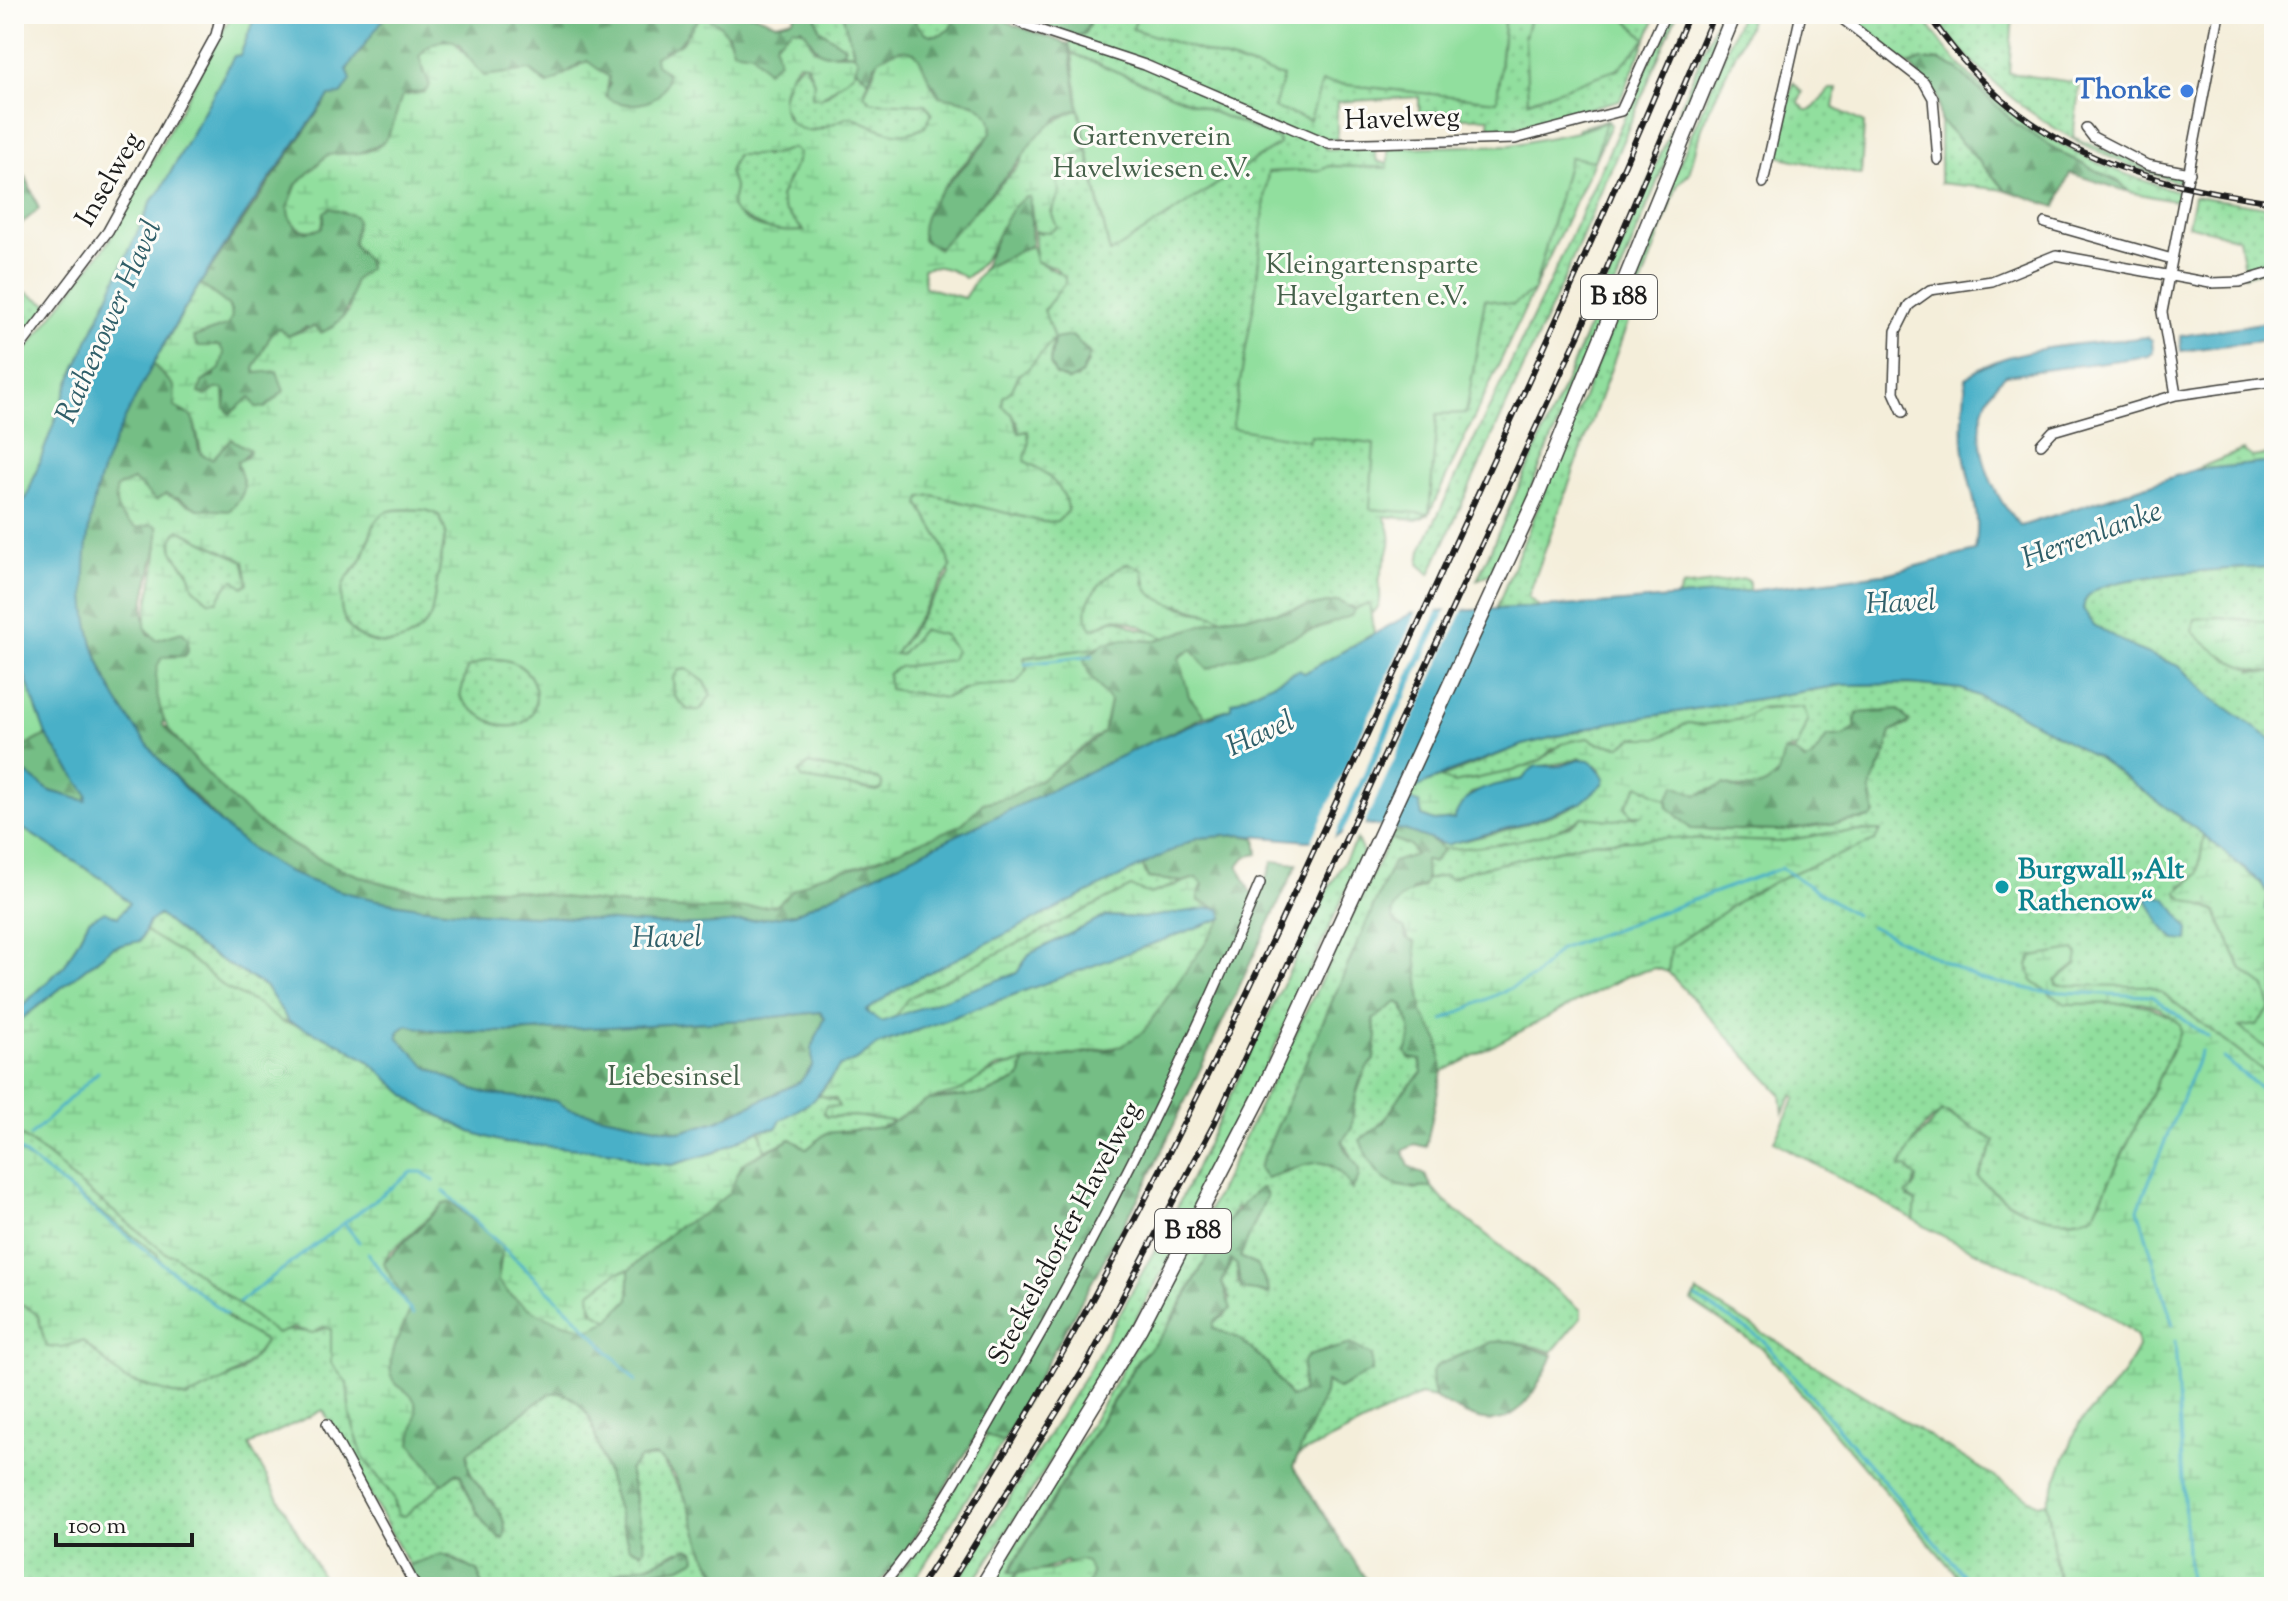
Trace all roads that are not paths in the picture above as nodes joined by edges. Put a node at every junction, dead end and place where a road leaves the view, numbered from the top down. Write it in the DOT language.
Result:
graph roads {
  1 [pos="221,14"];
  2 [pos="1003,14"];
  3 [pos="1665,14"];
  4 [pos="1734,14"];
  5 [pos="1801,14"];
  6 [pos="1836,14"];
  7 [pos="2219,14"];
  8 [pos="2086,128"];
  9 [pos="1938,160"];
  10 [pos="2190,173"];
  11 [pos="1763,183"];
  12 [pos="2045,223"];
  13 [pos="2172,259"];
  14 [pos="2274,272"];
  15 [pos="2169,273"];
  16 [pos="14,355"];
  17 [pos="2274,381"];
  18 [pos="2176,395"];
  19 [pos="1903,412"];
  20 [pos="2041,444"];
  21 [pos="1260,883"];
  22 [pos="327,1424"];
  23 [pos="416,1587"];
  24 [pos="881,1587"];
  25 [pos="982,1587"];
  1 -- 16 [label="street, Inselweg"];
  2 -- 3 [label="street, Havelweg"];
  4 -- 25 [label="main road, B 188"];
  5 -- 11 [label="street"];
  6 -- 9 [label="street"];
  7 -- 10 [label="street"];
  8 -- 10 [label="street"];
  10 -- 13 [label="street"];
  12 -- 13 [label="street"];
  13 -- 15 [label="street"];
  14 -- 15 [label="street"];
  15 -- 18 [label="street"];
  15 -- 19 [label="street"];
  17 -- 18 [label="street"];
  18 -- 20 [label="street"];
  21 -- 24 [label="street, Steckelsdorfer Havelweg"];
  22 -- 23 [label="street"];
}
